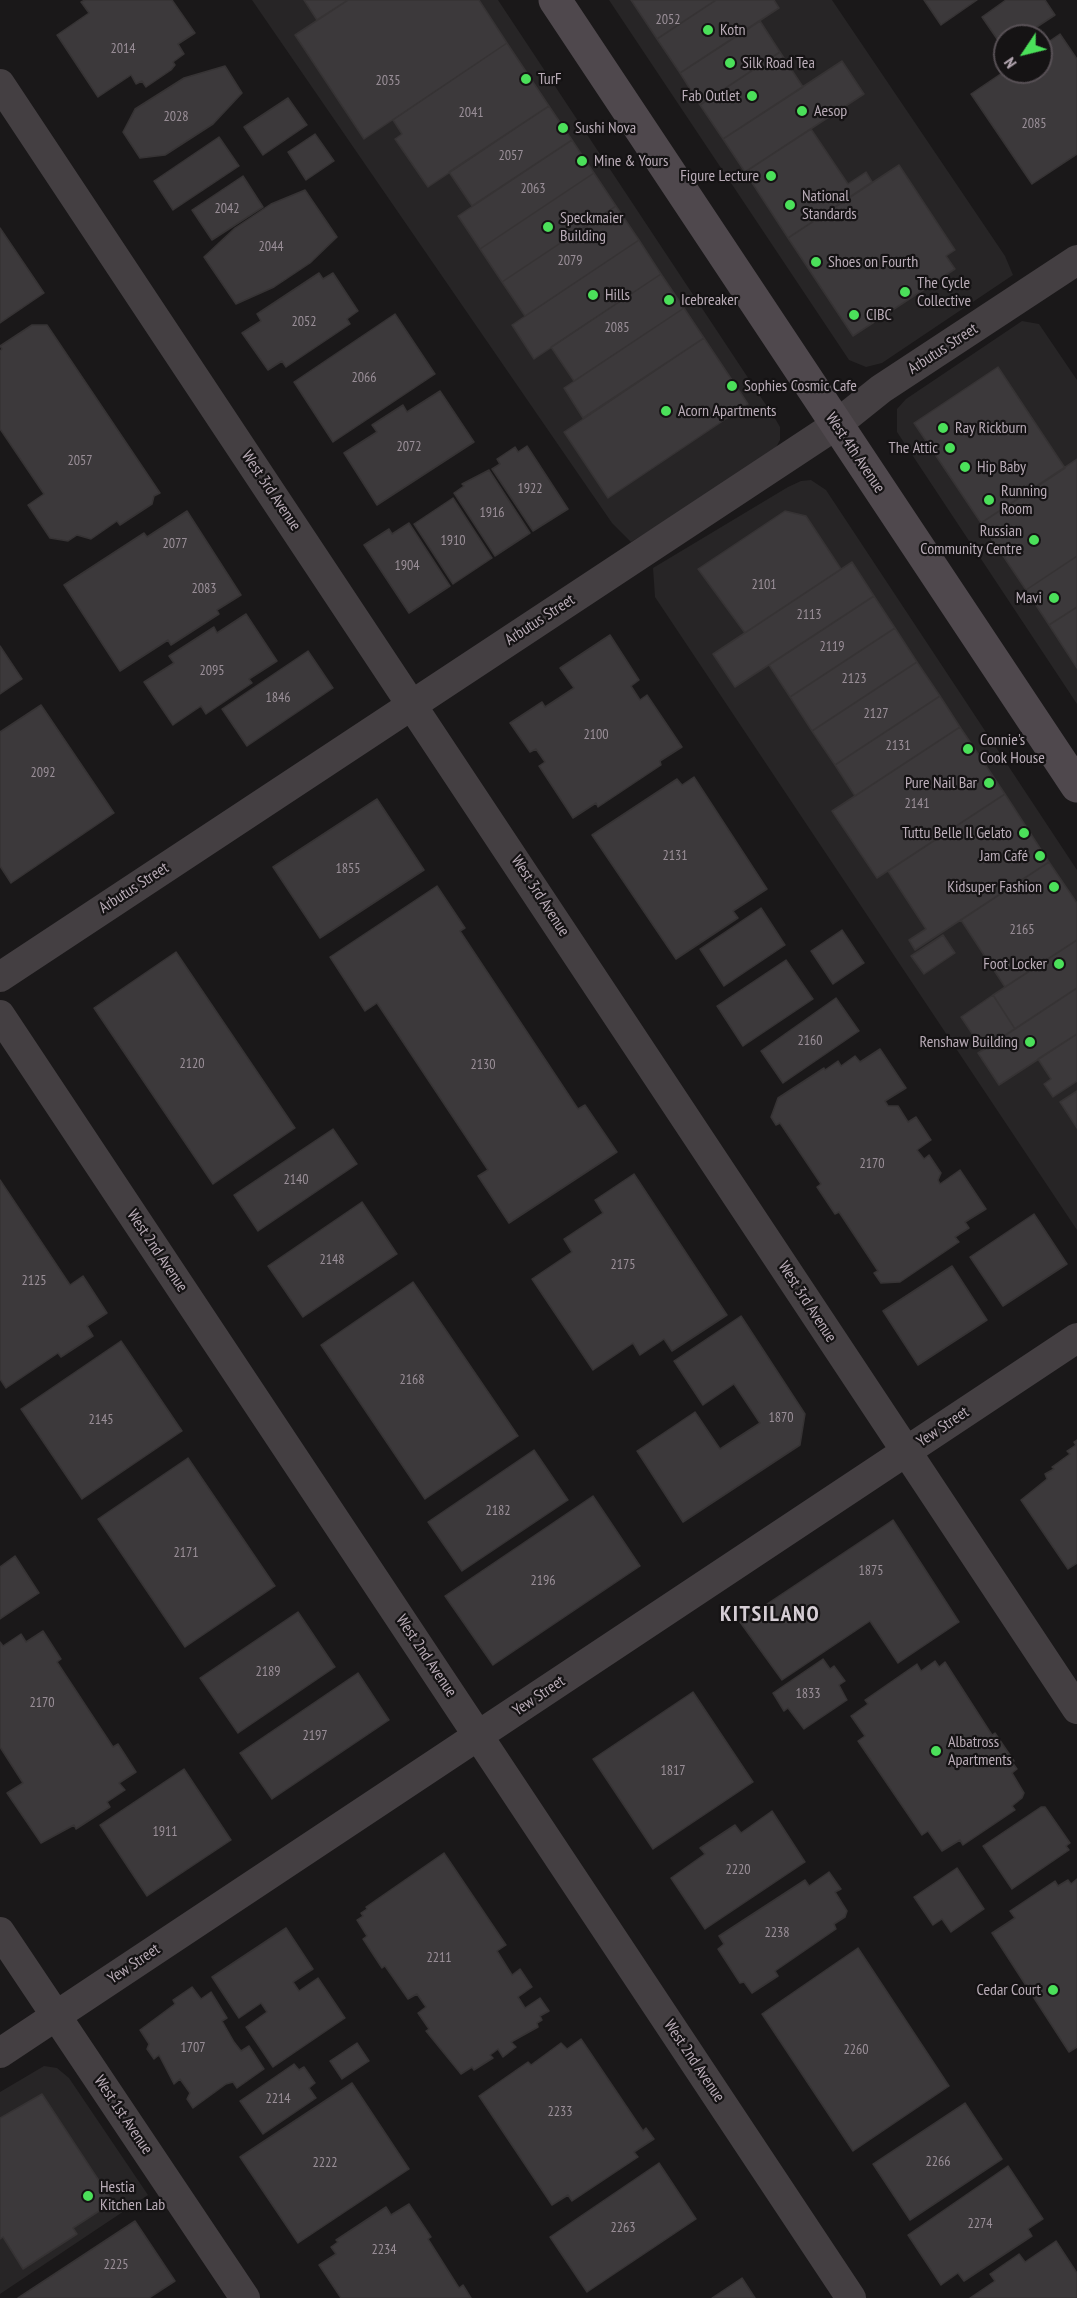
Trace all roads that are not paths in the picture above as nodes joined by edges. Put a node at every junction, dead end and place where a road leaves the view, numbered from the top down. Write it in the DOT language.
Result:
graph roads {
  1 [pos="555,0"];
  2 [pos="0,84"];
  3 [pos="1077,260"];
  4 [pos="836,424"];
  5 [pos="412,704"];
  6 [pos="1077,786"];
  7 [pos="0,977"];
  8 [pos="0,1015"];
  9 [pos="1077,1338"];
  10 [pos="906,1452"];
  11 [pos="1077,1709"];
  12 [pos="478,1736"];
  13 [pos="0,1932"];
  14 [pos="56,2016"];
  15 [pos="0,2053"];
  16 [pos="245,2298"];
  17 [pos="851,2298"];
  1 -- 4 [label="main road, West 4th Avenue"];
  2 -- 5 [label="street, West 3rd Avenue"];
  3 -- 4 [label="street, Arbutus Street"];
  4 -- 5 [label="street, Arbutus Street"];
  4 -- 6 [label="main road, West 4th Avenue"];
  5 -- 7 [label="street, Arbutus Street"];
  5 -- 10 [label="street, West 3rd Avenue"];
  8 -- 12 [label="street, West 2nd Avenue"];
  9 -- 10 [label="street, Yew Street"];
  10 -- 11 [label="street, West 3rd Avenue"];
  10 -- 12 [label="street, Yew Street"];
  12 -- 14 [label="street, Yew Street"];
  12 -- 17 [label="street, West 2nd Avenue"];
  13 -- 14 [label="street, West 1st Avenue"];
  14 -- 15 [label="street, Yew Street"];
  14 -- 16 [label="street, West 1st Avenue"];
}
